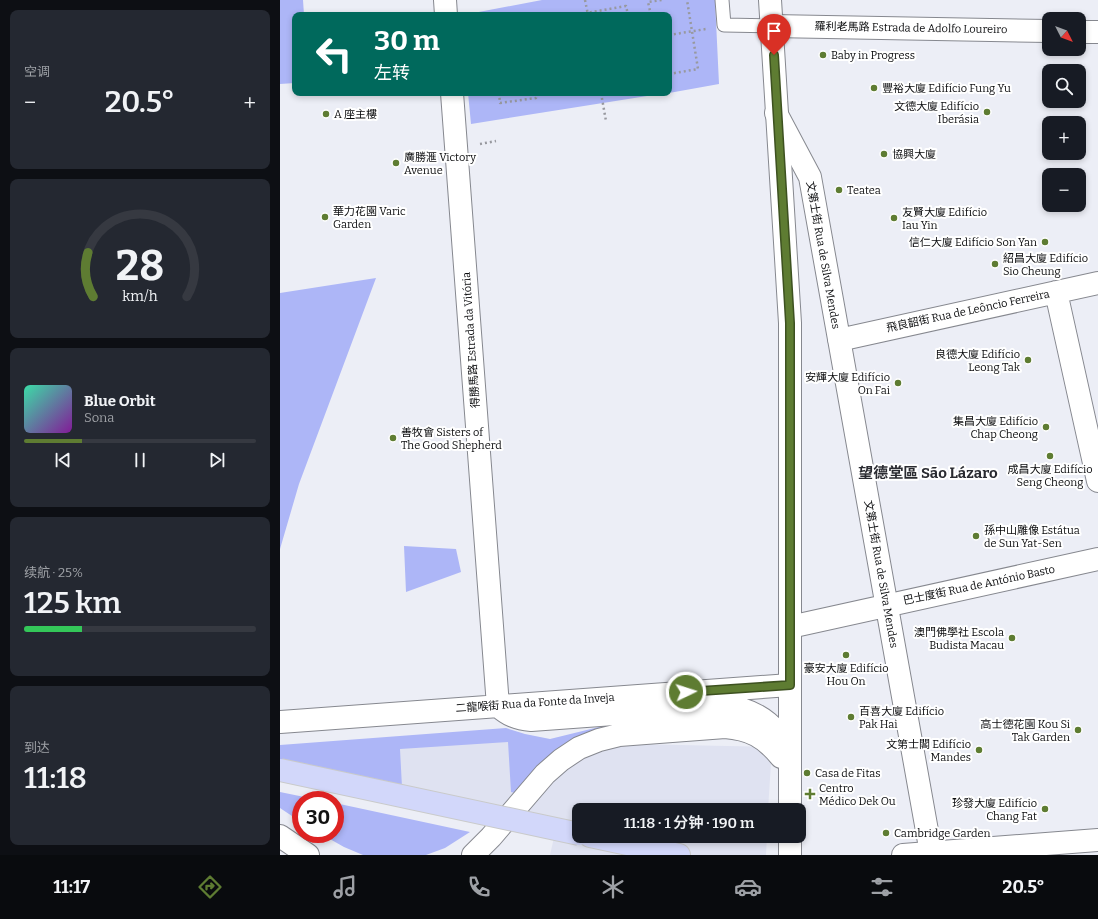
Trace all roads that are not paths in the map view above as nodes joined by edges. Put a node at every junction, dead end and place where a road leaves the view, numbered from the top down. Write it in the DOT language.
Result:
graph roads {
  1 [pos="445,0"];
  2 [pos="722,0"];
  3 [pos="770,0"];
  4 [pos="446,12"];
  5 [pos="772,26"];
  6 [pos="1042,31"];
  7 [pos="1086,32"];
  8 [pos="1098,32"];
  9 [pos="452,96"];
  10 [pos="776,113"];
  11 [pos="1098,283"];
  12 [pos="1056,292"];
  13 [pos="839,340"];
  14 [pos="1098,481"];
  15 [pos="1098,559"];
  16 [pos="886,606"];
  17 [pos="790,627"];
  18 [pos="790,685"];
  19 [pos="498,706"];
  20 [pos="280,722"];
  21 [pos="280,770"];
  22 [pos="790,772"];
  23 [pos="790,803"];
  24 [pos="572,833"];
  25 [pos="280,836"];
  26 [pos="1098,840"];
  27 [pos="623,843"];
  28 [pos="790,843"];
  29 [pos="931,853"];
  30 [pos="308,855"];
  31 [pos="473,855"];
  32 [pos="679,855"];
  33 [pos="790,855"];
  34 [pos="903,855"];
  1 -- 4 [label="street"];
  2 -- 5 [label="lane"];
  3 -- 5 [label="street"];
  5 -- 6 [label="street, 羅利老馬路 Estrada de Adolfo Loureiro"];
  5 -- 10 [label="street"];
  7 -- 8 [label="street"];
  9 -- 19 [label="street, 得勝馬路 Estrada da Vitória"];
  10 -- 13 [label="street, 文第士街 Rua de Silva Mendes"];
  10 -- 17 [label="street"];
  11 -- 12 [label="street, 飛良韶街 Rua de Leôncio Ferreira"];
  12 -- 13 [label="street, 飛良韶街 Rua de Leôncio Ferreira"];
  12 -- 14 [label="street"];
  13 -- 16 [label="street, 文第士街 Rua de Silva Mendes"];
  15 -- 16 [label="street, 巴士度街 Rua de António Basto"];
  16 -- 17 [label="street, 巴士度街 Rua de António Basto"];
  16 -- 29 [label="street, 文第士街 Rua de Silva Mendes"];
  17 -- 18 [label="street"];
  18 -- 19 [label="street, 二龍喉街 Rua da Fonte da Inveja"];
  18 -- 22 [label="street"];
  19 -- 20 [label="street, 二龍喉街 Rua da Fonte da Inveja"];
  19 -- 22 [label="street"];
  21 -- 24 [label="main road, bridge"];
  22 -- 23 [label="street"];
  22 -- 31 [label="street"];
  25 -- 30 [label="street"];
  26 -- 29 [label="street"];
  27 -- 32 [label="main road"];
  28 -- 33 [label="street"];
  29 -- 34 [label="street"];
}
